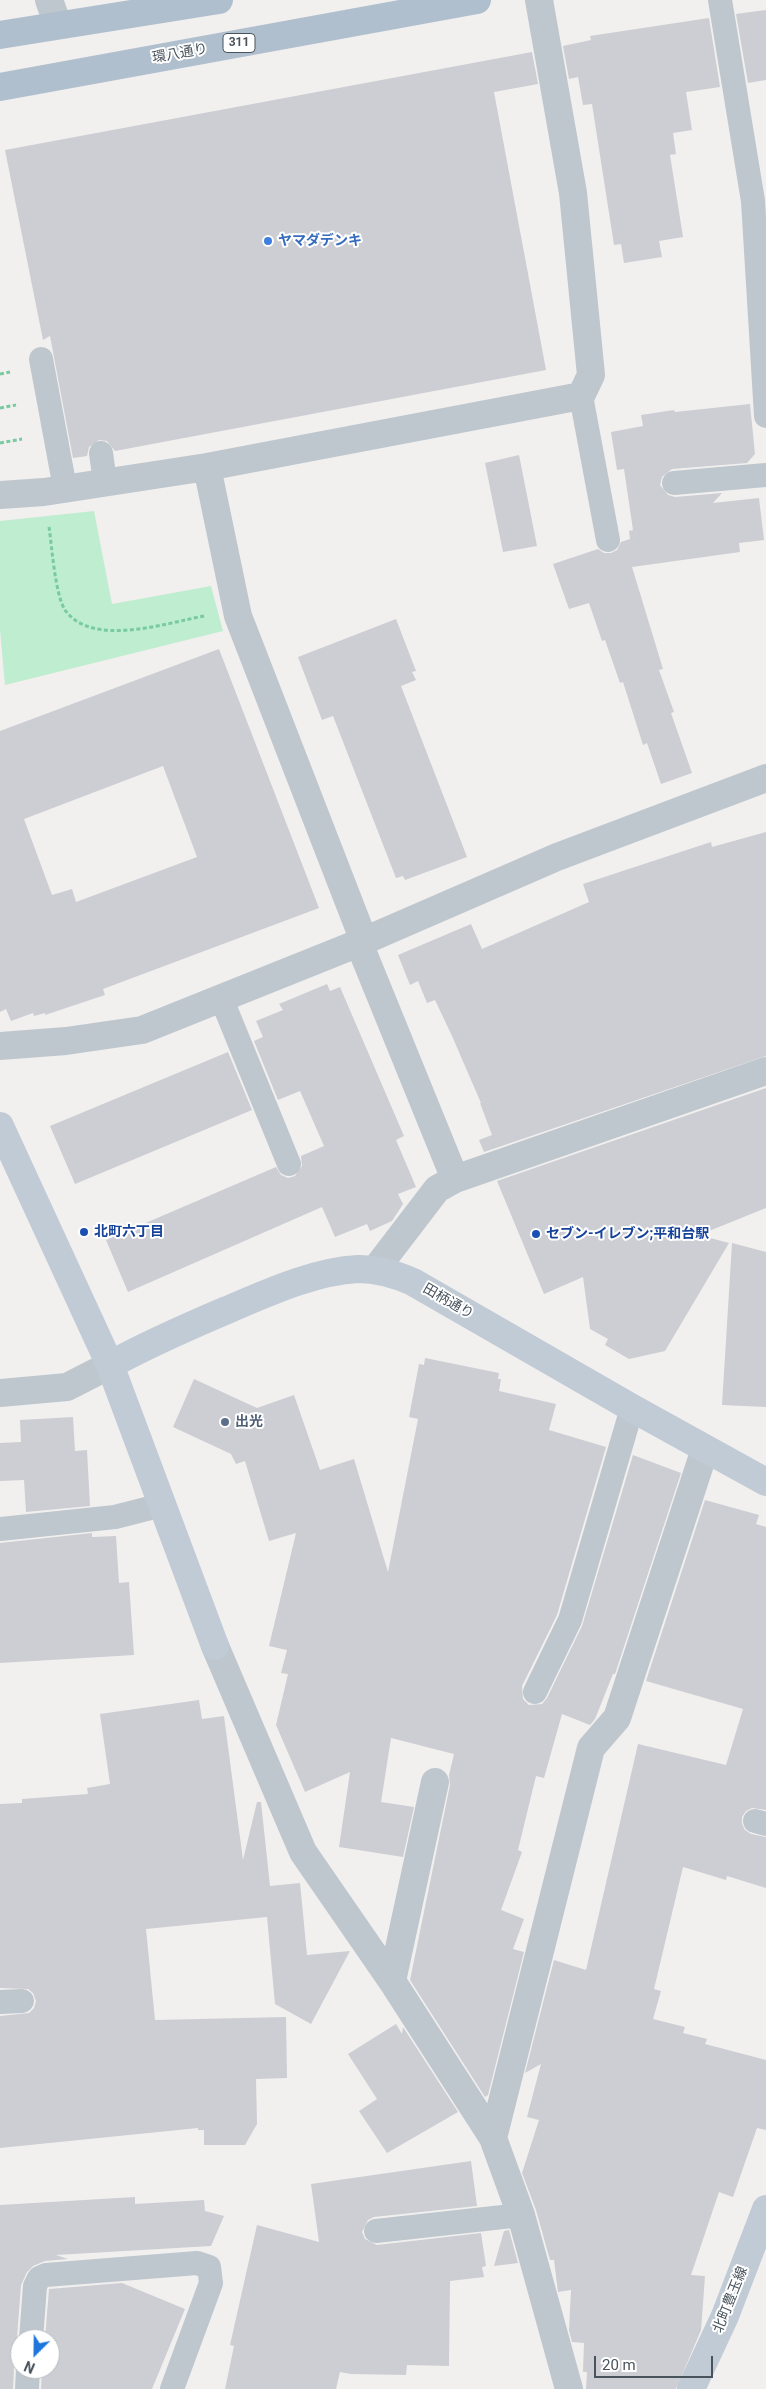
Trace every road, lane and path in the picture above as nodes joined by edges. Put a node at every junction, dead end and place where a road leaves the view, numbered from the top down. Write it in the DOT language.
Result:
graph roads {
  1 [pos="49,0"];
  2 [pos="219,0"];
  3 [pos="477,0"];
  4 [pos="539,0"];
  5 [pos="720,0"];
  6 [pos="58,25"];
  7 [pos="0,35"];
  8 [pos="0,87"];
  9 [pos="41,359"];
  10 [pos="580,396"];
  11 [pos="766,416"];
  12 [pos="101,453"];
  13 [pos="208,467"];
  14 [pos="766,475"];
  15 [pos="105,482"];
  16 [pos="674,484"];
  17 [pos="55,490"];
  18 [pos="0,495"];
  19 [pos="608,540"];
  20 [pos="236,610"];
  21 [pos="766,778"];
  22 [pos="362,942"];
  23 [pos="222,1000"];
  24 [pos="0,1046"];
  25 [pos="766,1071"];
  26 [pos="0,1126"];
  27 [pos="289,1164"];
  28 [pos="455,1179"];
  29 [pos="375,1270"];
  30 [pos="110,1365"];
  31 [pos="0,1393"];
  32 [pos="632,1408"];
  33 [pos="705,1449"];
  34 [pos="766,1482"];
  35 [pos="162,1505"];
  36 [pos="0,1529"];
  37 [pos="535,1692"];
  38 [pos="435,1782"];
  39 [pos="392,1981"];
  40 [pos="493,2138"];
  41 [pos="766,2209"];
  42 [pos="521,2215"];
  43 [pos="376,2231"];
  44 [pos="32,2329"];
  45 [pos="565,2388"];
  46 [pos="172,2389"];
  47 [pos="691,2389"];
  1 -- 6 [label="street"];
  2 -- 6 [label="main road"];
  3 -- 8 [label="main road, 環八通り / 311"];
  4 -- 10 [label="street"];
  5 -- 11 [label="lane"];
  6 -- 7 [label="main road"];
  9 -- 17 [label="lane"];
  10 -- 13 [label="street"];
  10 -- 19 [label="lane"];
  12 -- 15 [label="lane"];
  13 -- 15 [label="street"];
  13 -- 20 [label="street"];
  14 -- 16 [label="lane"];
  15 -- 17 [label="street"];
  17 -- 18 [label="street"];
  17 -- 20 [label="path"];
  20 -- 22 [label="street"];
  21 -- 22 [label="street"];
  22 -- 23 [label="street"];
  22 -- 28 [label="street"];
  23 -- 24 [label="street"];
  23 -- 27 [label="lane"];
  25 -- 28 [label="street"];
  26 -- 30 [label="street"];
  28 -- 29 [label="street"];
  29 -- 30 [label="street, 田柄通り"];
  29 -- 32 [label="street, 田柄通り"];
  30 -- 31 [label="street"];
  30 -- 35 [label="street"];
  32 -- 33 [label="street, 田柄通り"];
  32 -- 37 [label="lane"];
  33 -- 34 [label="street, 田柄通り"];
  33 -- 40 [label="street"];
  35 -- 36 [label="lane"];
  35 -- 39 [label="street"];
  38 -- 39 [label="street"];
  39 -- 40 [label="street"];
  40 -- 42 [label="street"];
  41 -- 47 [label="street, 北町豊玉線"];
  42 -- 43 [label="lane"];
  42 -- 45 [label="street"];
  44 -- 46 [label="lane"];
}
